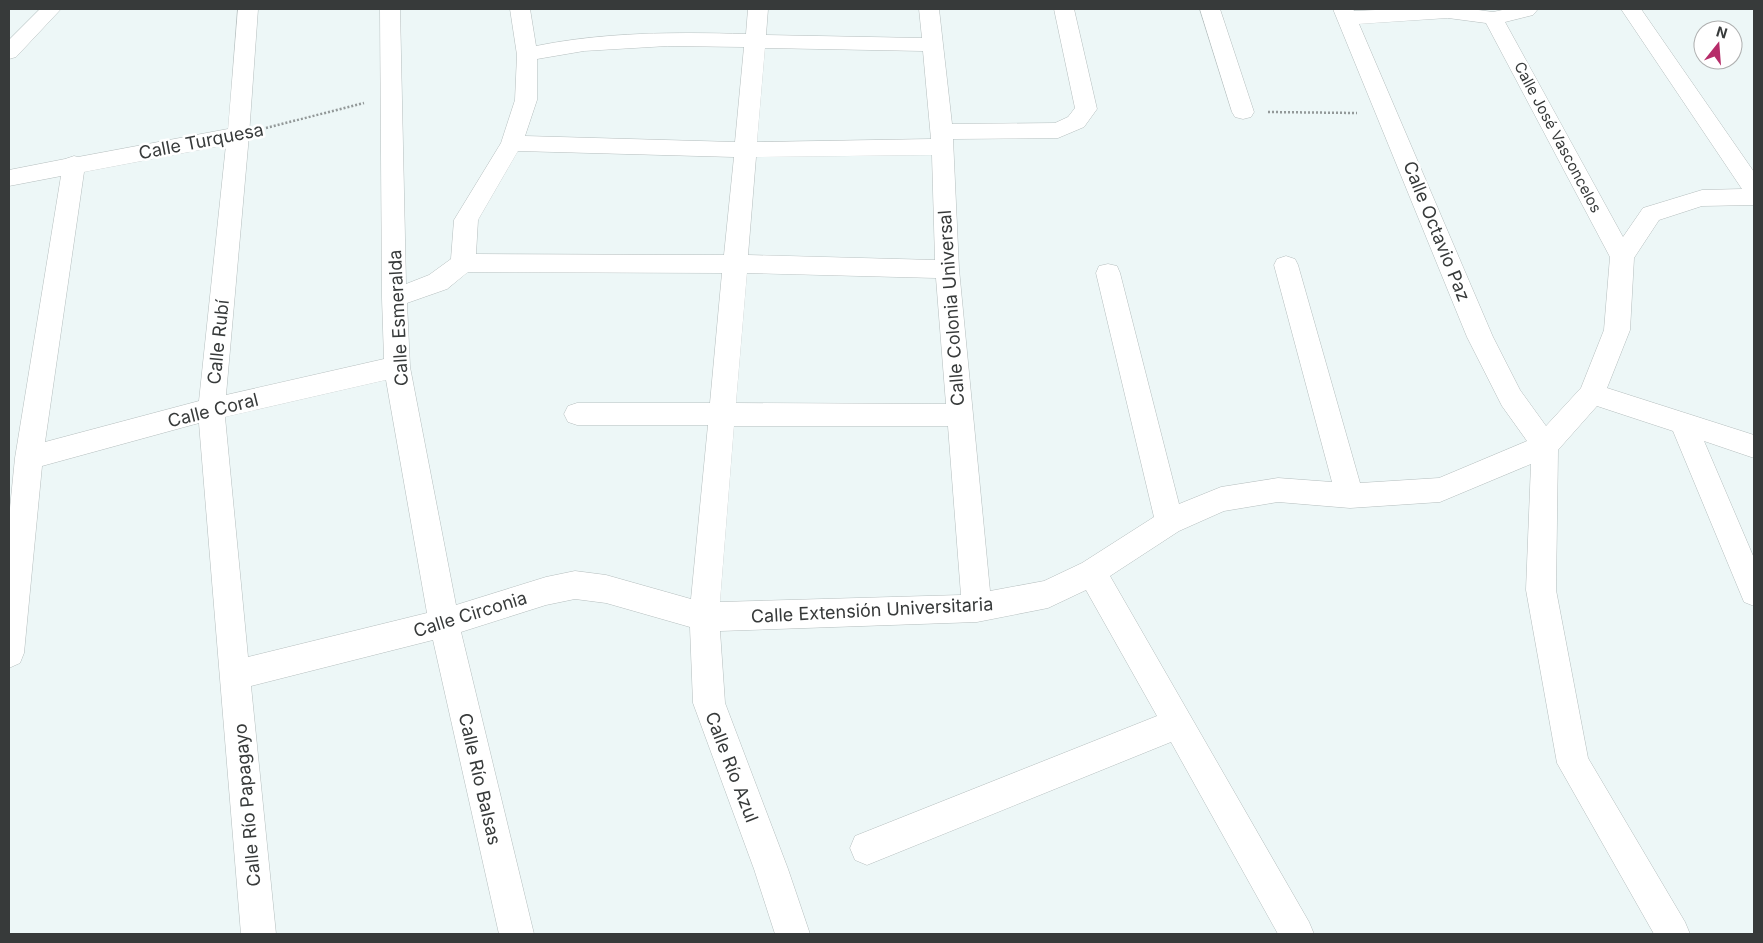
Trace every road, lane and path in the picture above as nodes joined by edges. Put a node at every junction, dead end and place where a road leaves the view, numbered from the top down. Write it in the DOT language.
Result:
graph roads {
  1 [pos="51,9"];
  2 [pos="248,9"];
  3 [pos="390,9"];
  4 [pos="520,9"];
  5 [pos="758,9"];
  6 [pos="929,9"];
  7 [pos="1064,9"];
  8 [pos="1210,9"];
  9 [pos="1528,9"];
  10 [pos="1631,9"];
  11 [pos="1445,10"];
  12 [pos="1345,13"];
  13 [pos="1493,18"];
  14 [pos="755,41"];
  15 [pos="933,45"];
  16 [pos="9,52"];
  17 [pos="527,55"];
  18 [pos="391,96"];
  19 [pos="1242,112"];
  20 [pos="1388,113"];
  21 [pos="238,136"];
  22 [pos="942,139"];
  23 [pos="512,142"];
  24 [pos="745,149"];
  25 [pos="74,164"];
  26 [pos="9,178"];
  27 [pos="1754,189"];
  28 [pos="1754,197"];
  29 [pos="1622,257"];
  30 [pos="463,263"];
  31 [pos="736,264"];
  32 [pos="1286,265"];
  33 [pos="947,269"];
  34 [pos="1108,272"];
  35 [pos="394,298"];
  36 [pos="397,366"];
  37 [pos="1592,394"];
  38 [pos="211,409"];
  39 [pos="723,413"];
  40 [pos="577,414"];
  41 [pos="959,415"];
  42 [pos="1683,423"];
  43 [pos="1545,446"];
  44 [pos="1754,446"];
  45 [pos="29,458"];
  46 [pos="1350,496"];
  47 [pos="1169,522"];
  48 [pos="1092,572"];
  49 [pos="1754,592"];
  50 [pos="977,608"];
  51 [pos="704,617"];
  52 [pos="444,623"];
  53 [pos="9,653"];
  54 [pos="235,675"];
  55 [pos="1177,724"];
  56 [pos="867,848"];
  57 [pos="258,934"];
  58 [pos="517,934"];
  59 [pos="793,934"];
  60 [pos="1297,934"];
  61 [pos="1673,934"];
  1 -- 16 [label="street"];
  2 -- 21 [label="street, Calle Rubí"];
  3 -- 18 [label="street, Calle Esmeralda"];
  4 -- 17 [label="street"];
  5 -- 14 [label="street, Calle Río Azul"];
  6 -- 15 [label="street, Calle Colonia Universal"];
  7 -- 22 [label="street"];
  8 -- 19 [label="street"];
  9 -- 13 [label="street"];
  10 -- 27 [label="street"];
  11 -- 12 [label="street"];
  11 -- 13 [label="street"];
  12 -- 20 [label="street, Calle Octavio Paz"];
  13 -- 29 [label="street, Calle José Vasconcelos"];
  14 -- 15 [label="street"];
  14 -- 17 [label="street"];
  14 -- 24 [label="street, Calle Río Azul"];
  15 -- 22 [label="street, Calle Colonia Universal"];
  17 -- 23 [label="street"];
  18 -- 21 [label="path, Calle Turquesa"];
  18 -- 35 [label="street, Calle Esmeralda"];
  19 -- 20 [label="path"];
  20 -- 43 [label="street, Calle Octavio Paz"];
  21 -- 25 [label="street, Calle Turquesa"];
  21 -- 38 [label="street, Calle Rubí"];
  22 -- 24 [label="street"];
  22 -- 33 [label="street, Calle Colonia Universal"];
  23 -- 24 [label="street"];
  23 -- 30 [label="street"];
  24 -- 31 [label="street, Calle Río Azul"];
  25 -- 26 [label="street, Calle Turquesa"];
  25 -- 45 [label="street"];
  28 -- 29 [label="street"];
  29 -- 37 [label="street"];
  30 -- 31 [label="street"];
  30 -- 35 [label="street"];
  31 -- 33 [label="street"];
  31 -- 39 [label="street, Calle Río Azul"];
  32 -- 46 [label="street"];
  33 -- 41 [label="street, Calle Colonia Universal"];
  34 -- 47 [label="street"];
  35 -- 36 [label="street, Calle Esmeralda"];
  36 -- 38 [label="street, Calle Coral"];
  36 -- 52 [label="street, Calle Esmeralda"];
  37 -- 42 [label="street"];
  37 -- 43 [label="street"];
  38 -- 45 [label="street, Calle Coral"];
  38 -- 54 [label="street, Calle Rubí"];
  39 -- 40 [label="street"];
  39 -- 41 [label="street"];
  39 -- 51 [label="street, Calle Río Azul"];
  41 -- 50 [label="street, Calle Colonia Universal"];
  42 -- 44 [label="street"];
  42 -- 49 [label="street"];
  43 -- 46 [label="street, Calle Extensión Universitaria"];
  43 -- 61 [label="street"];
  45 -- 53 [label="street"];
  46 -- 47 [label="street, Calle Extensión Universitaria"];
  47 -- 48 [label="street, Calle Extensión Universitaria"];
  48 -- 50 [label="street, Calle Extensión Universitaria"];
  48 -- 55 [label="street"];
  50 -- 51 [label="street, Calle Extensión Universitaria"];
  51 -- 52 [label="street, Calle Circonia"];
  51 -- 59 [label="street, Calle Río Azul"];
  52 -- 54 [label="street, Calle Circonia"];
  52 -- 58 [label="street, Calle Río Balsas"];
  54 -- 57 [label="street, Calle Río Papagayo"];
  55 -- 56 [label="street"];
  55 -- 60 [label="street"];
}
